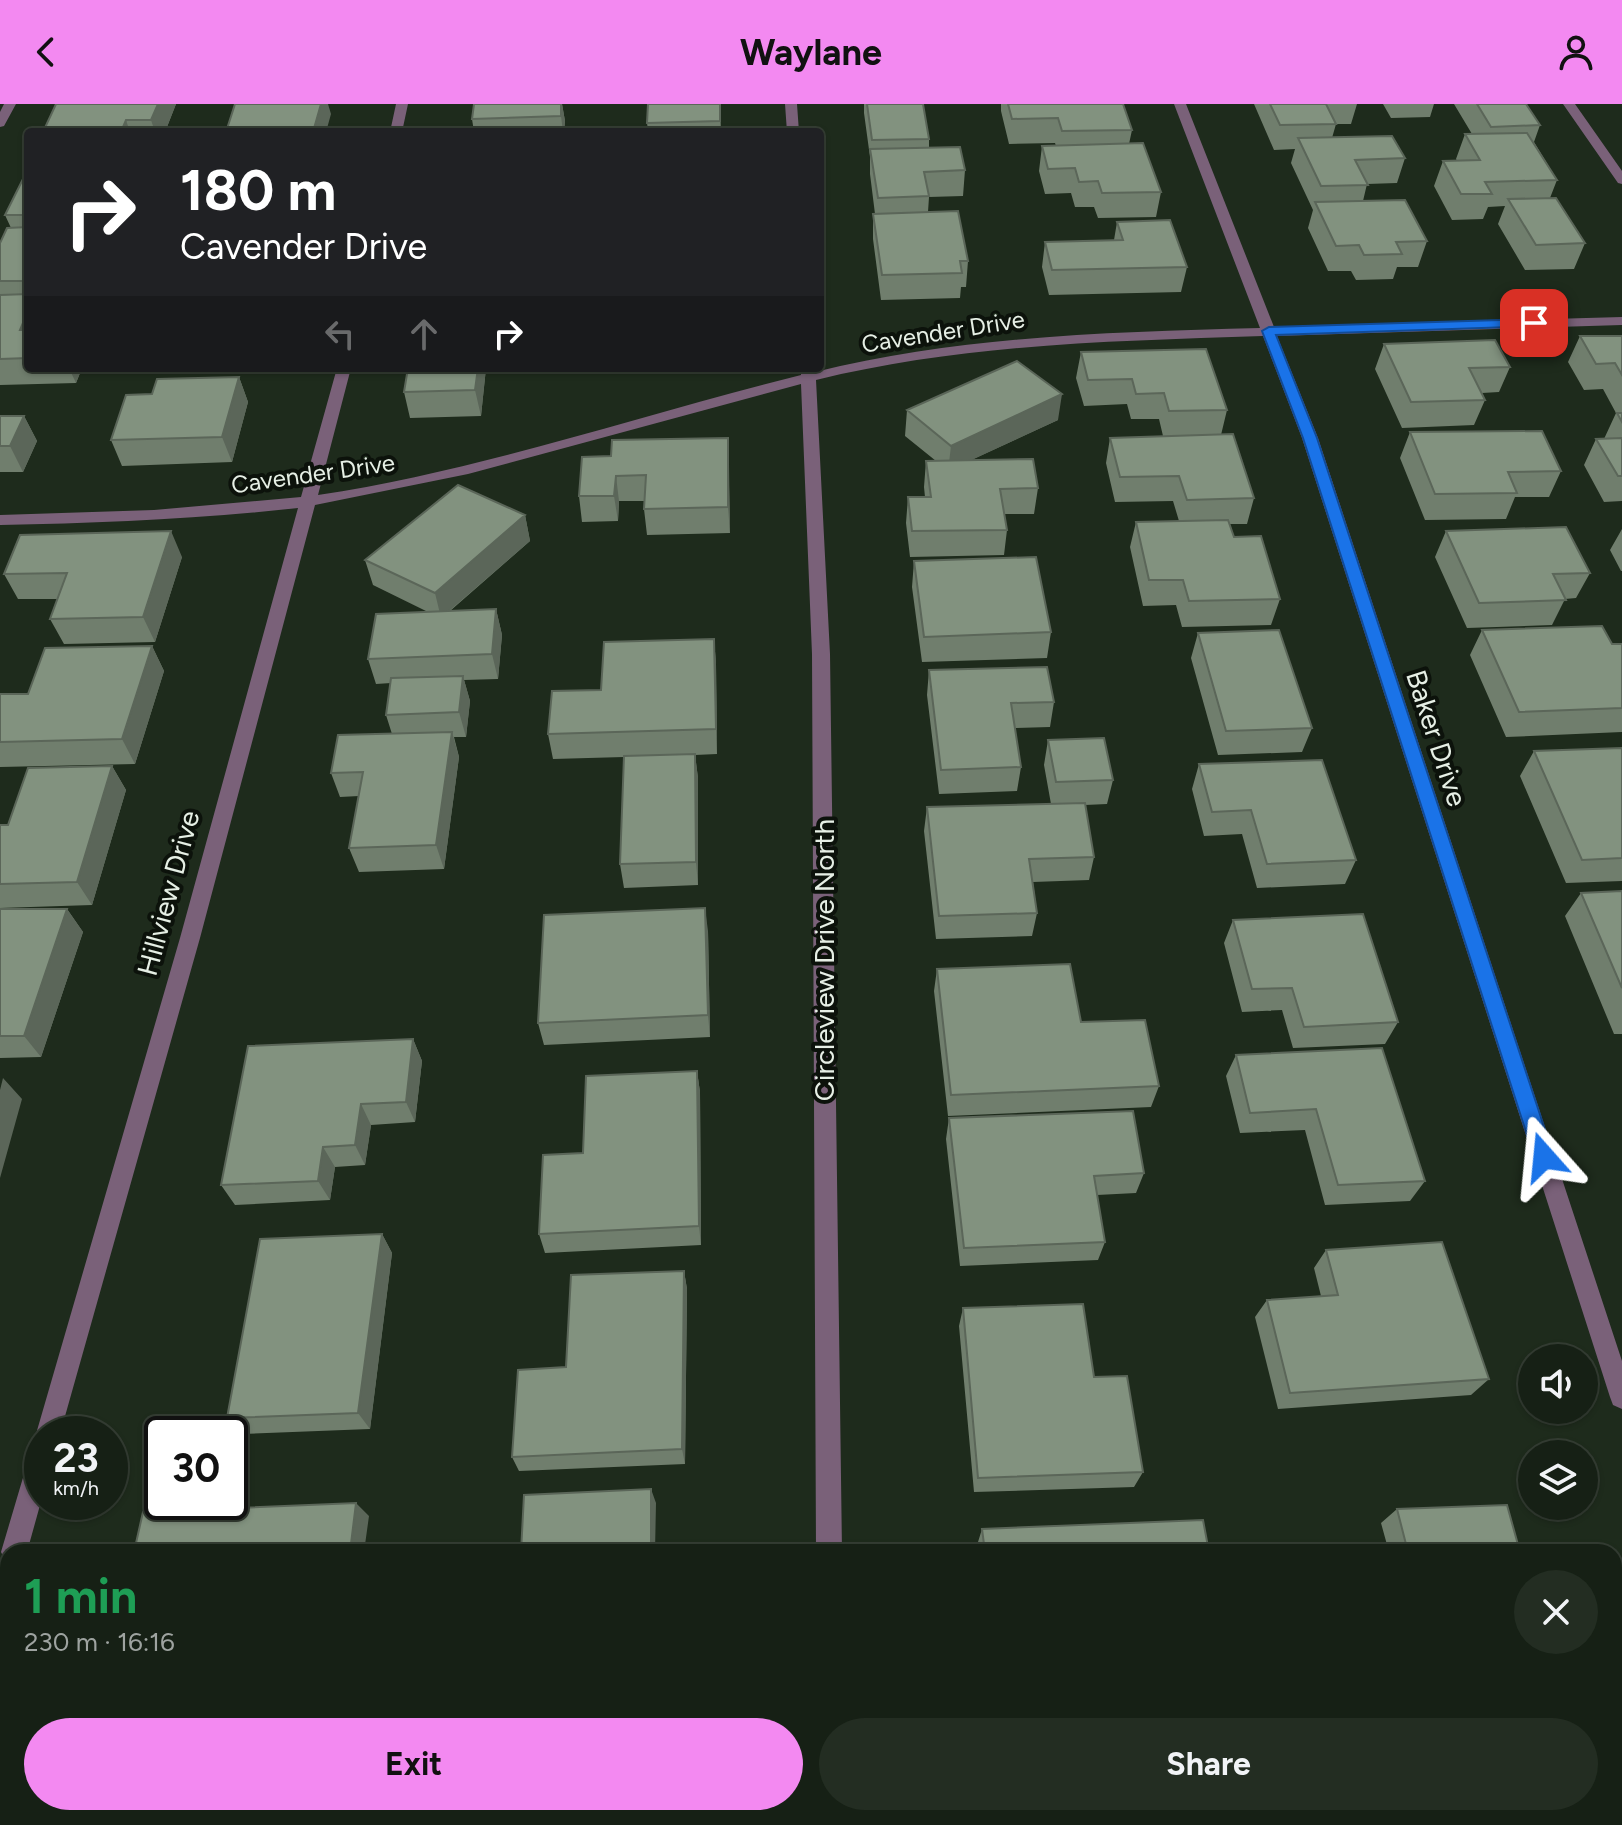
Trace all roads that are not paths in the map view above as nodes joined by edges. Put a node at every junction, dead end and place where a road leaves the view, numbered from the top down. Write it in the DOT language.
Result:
graph roads {
  1 [pos="10,104"];
  2 [pos="402,104"];
  3 [pos="791,104"];
  4 [pos="1180,104"];
  5 [pos="1569,104"];
  6 [pos="0,123"];
  7 [pos="397,128"];
  8 [pos="793,128"];
  9 [pos="1622,180"];
  10 [pos="1622,321"];
  11 [pos="1269,331"];
  12 [pos="824,370"];
  13 [pos="343,372"];
  14 [pos="808,373"];
  15 [pos="308,500"];
  16 [pos="0,520"];
  17 [pos="1622,1397"];
  18 [pos="53,1416"];
  19 [pos="24,1517"];
  20 [pos="16,1544"];
  21 [pos="829,1544"];
  1 -- 6 [label="street"];
  2 -- 7 [label="street"];
  3 -- 8 [label="street"];
  4 -- 11 [label="street, Baker Drive"];
  5 -- 9 [label="street"];
  10 -- 11 [label="street, Cavender Drive"];
  11 -- 12 [label="street, Cavender Drive"];
  11 -- 17 [label="street, Baker Drive"];
  13 -- 15 [label="street, Hillview Drive"];
  14 -- 15 [label="street, Cavender Drive"];
  14 -- 21 [label="street, Circleview Drive North"];
  15 -- 16 [label="street, Cavender Drive"];
  15 -- 18 [label="street, Hillview Drive"];
  19 -- 20 [label="street"];
}
